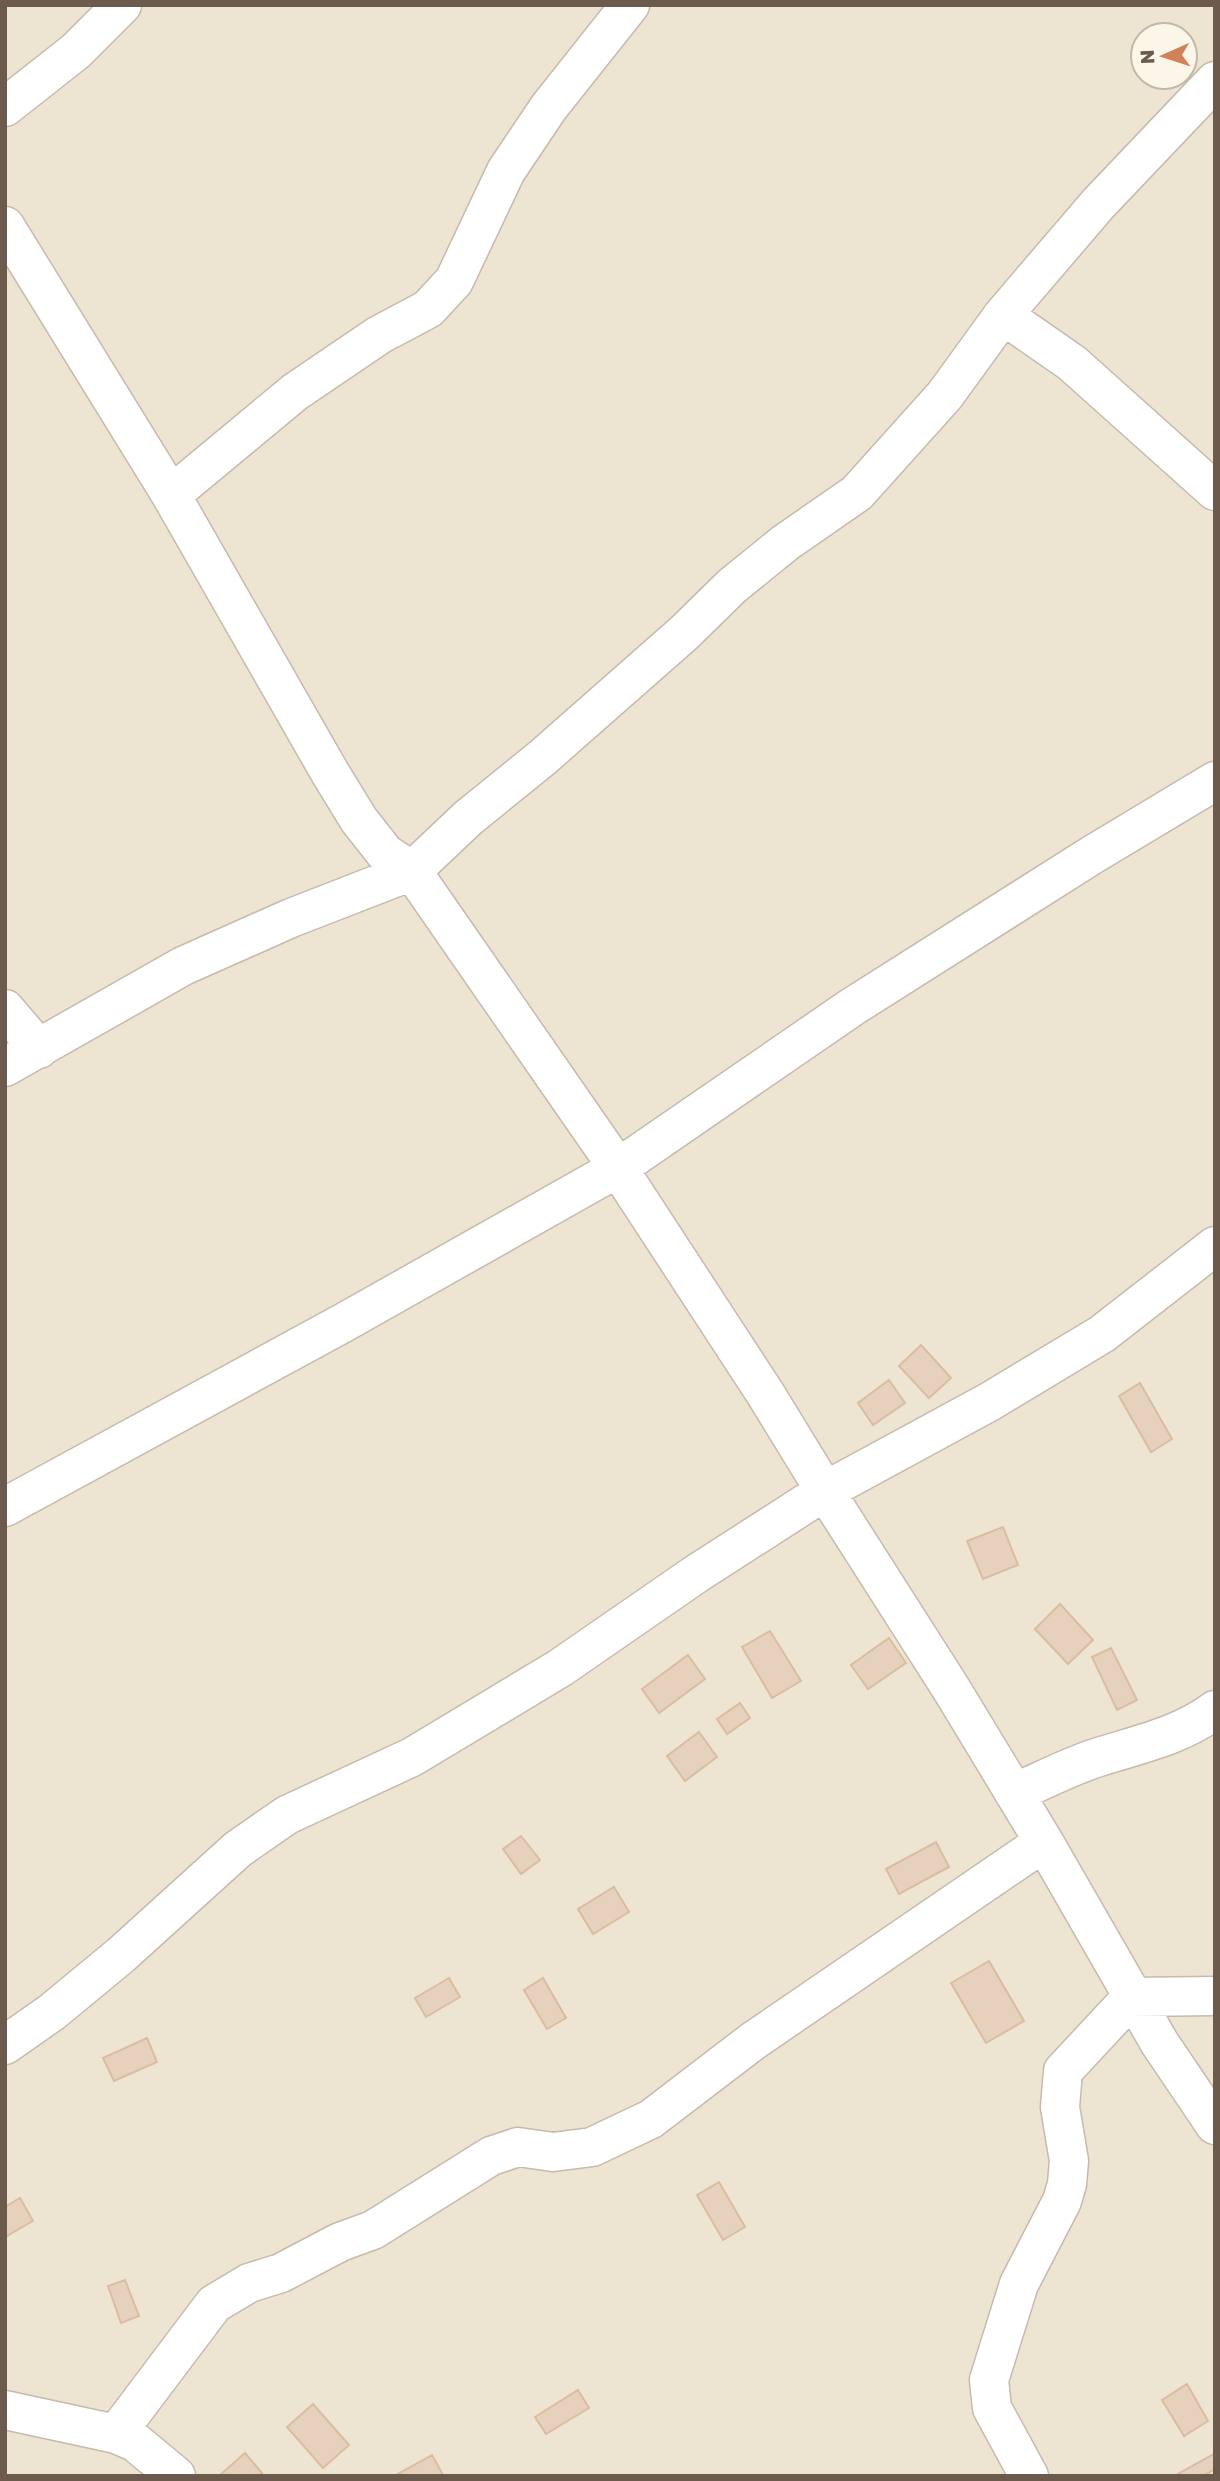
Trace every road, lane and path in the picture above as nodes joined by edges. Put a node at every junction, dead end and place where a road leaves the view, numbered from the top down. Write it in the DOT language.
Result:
graph roads {
  1 [pos="121,5"];
  2 [pos="630,5"];
  3 [pos="1215,80"];
  4 [pos="5,107"];
  5 [pos="5,226"];
  6 [pos="1003,315"];
  7 [pos="1215,492"];
  8 [pos="171,495"];
  9 [pos="1215,781"];
  10 [pos="412,871"];
  11 [pos="5,1009"];
  12 [pos="39,1049"];
  13 [pos="5,1067"];
  14 [pos="618,1168"];
  15 [pos="1215,1246"];
  16 [pos="825,1492"];
  17 [pos="5,1507"];
  18 [pos="1215,1710"];
  19 [pos="1014,1793"];
  20 [pos="1044,1842"];
  21 [pos="1215,1996"];
  22 [pos="1132,1997"];
  23 [pos="5,2045"];
  24 [pos="1215,2125"];
  25 [pos="5,2410"];
  26 [pos="116,2434"];
  27 [pos="176,2476"];
  28 [pos="1029,2476"];
  1 -- 4 [label="street"];
  2 -- 8 [label="street"];
  3 -- 6 [label="street"];
  5 -- 8 [label="street"];
  6 -- 7 [label="street"];
  6 -- 10 [label="street"];
  8 -- 10 [label="street"];
  9 -- 14 [label="street"];
  10 -- 12 [label="street"];
  10 -- 14 [label="street"];
  11 -- 12 [label="street"];
  12 -- 13 [label="street"];
  14 -- 16 [label="street"];
  14 -- 17 [label="street"];
  15 -- 16 [label="street"];
  16 -- 19 [label="street"];
  16 -- 23 [label="street"];
  18 -- 19 [label="street"];
  19 -- 20 [label="street"];
  20 -- 22 [label="street"];
  20 -- 26 [label="street"];
  21 -- 22 [label="street"];
  22 -- 24 [label="street"];
  22 -- 28 [label="street"];
  25 -- 26 [label="street"];
  26 -- 27 [label="street"];
}
